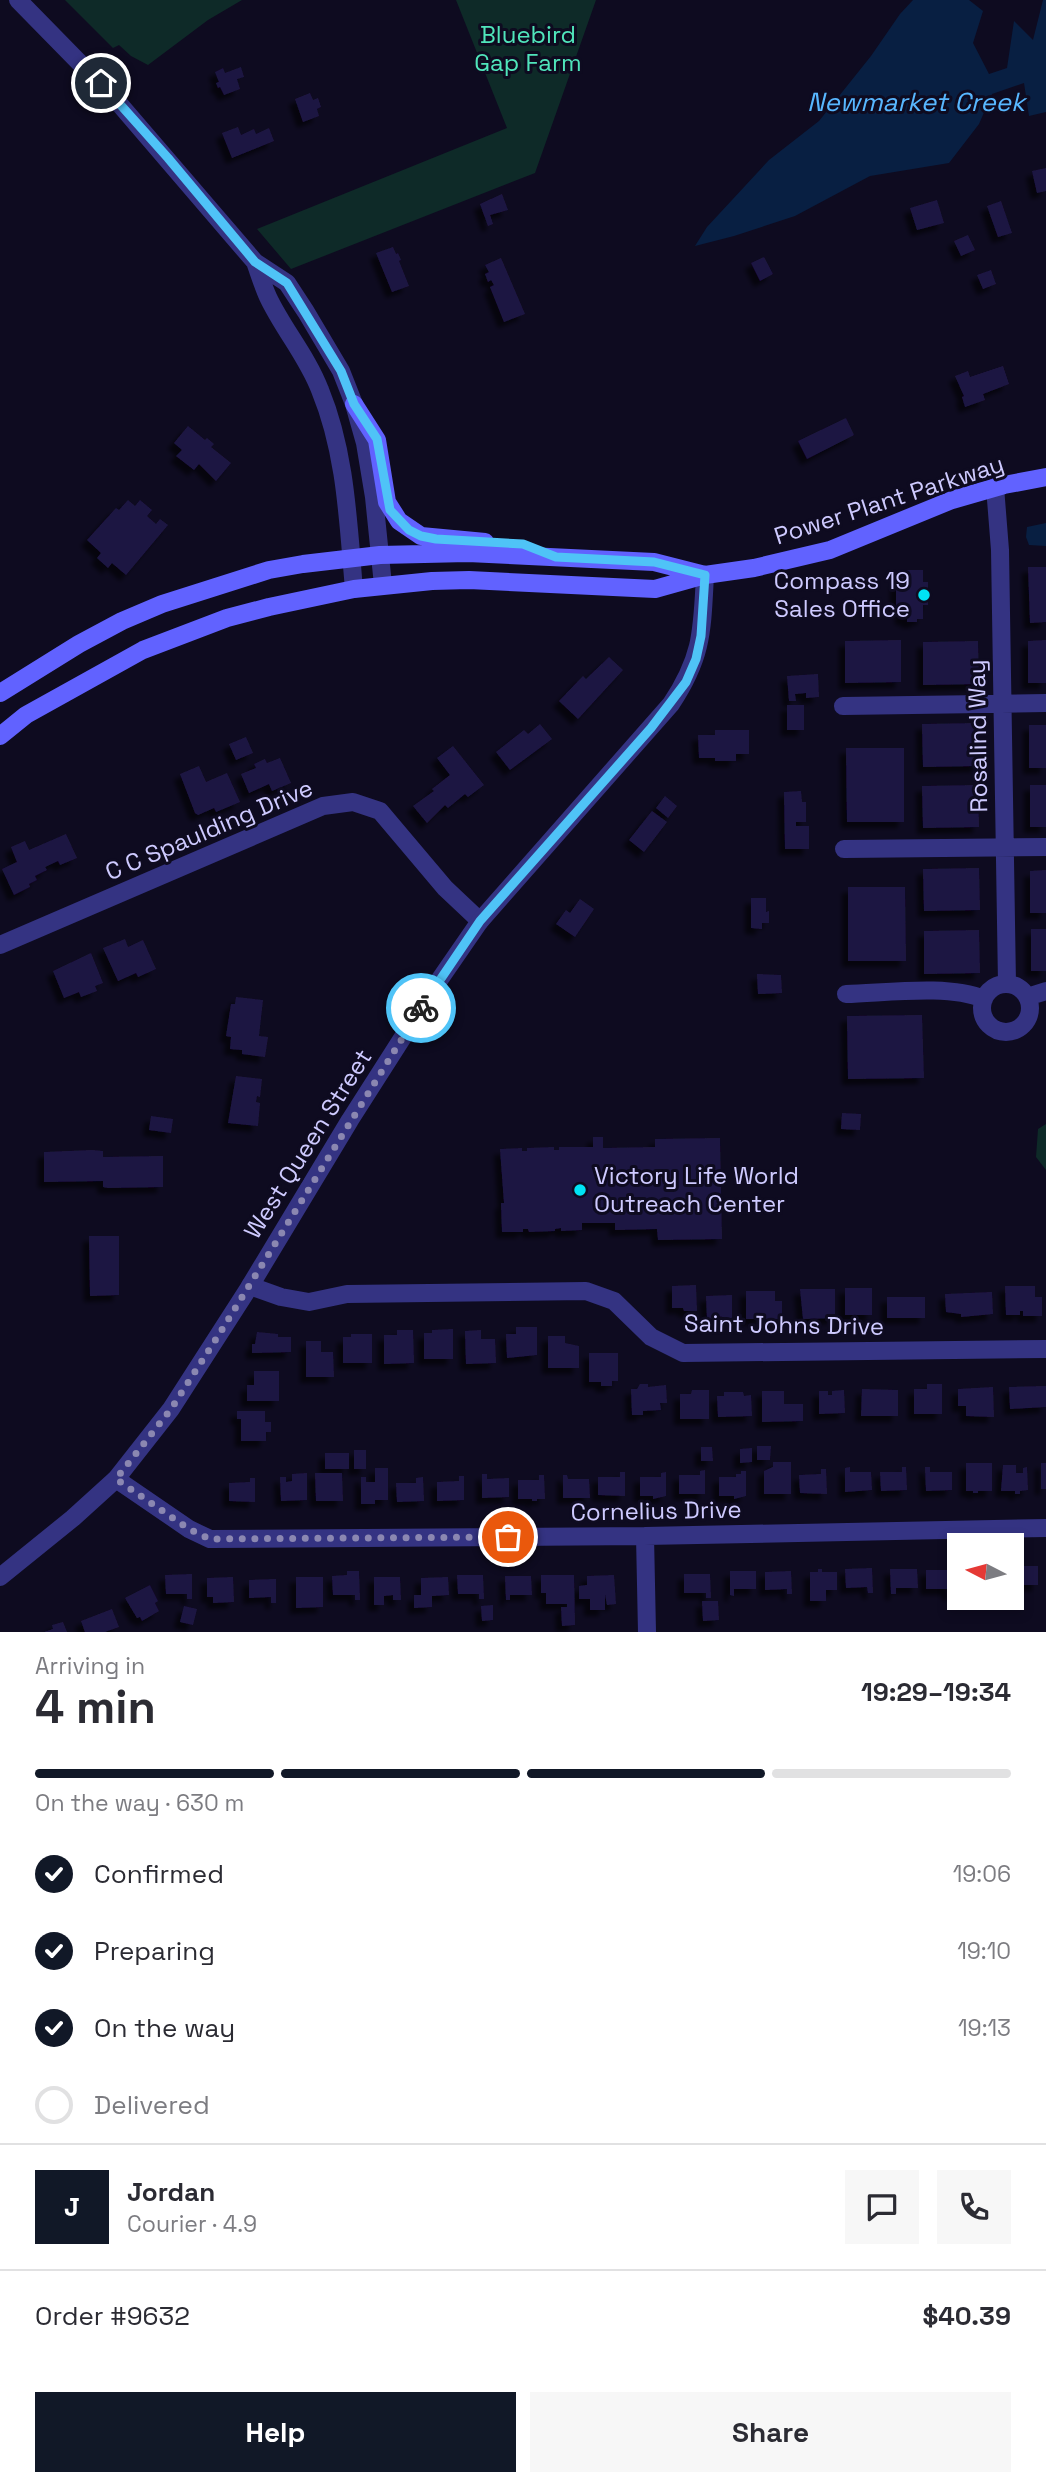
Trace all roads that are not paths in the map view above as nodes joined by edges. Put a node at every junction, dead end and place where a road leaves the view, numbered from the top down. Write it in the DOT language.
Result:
graph roads {
  1 [pos="18,0"];
  2 [pos="255,262"];
  3 [pos="354,404"];
  4 [pos="1046,477"];
  5 [pos="995,487"];
  6 [pos="380,555"];
  7 [pos="351,557"];
  8 [pos="556,557"];
  9 [pos="705,575"];
  10 [pos="383,585"];
  11 [pos="354,589"];
  12 [pos="0,693"];
  13 [pos="1046,703"];
  14 [pos="1002,704"];
  15 [pos="843,705"];
  16 [pos="0,736"];
  17 [pos="1004,847"];
  18 [pos="1046,847"];
  19 [pos="844,849"];
  20 [pos="480,921"];
  21 [pos="0,945"];
  22 [pos="1007,984"];
  23 [pos="1046,991"];
  24 [pos="846,994"];
  25 [pos="1027,997"];
  26 [pos="984,999"];
  27 [pos="250,1286"];
  28 [pos="1046,1349"];
  29 [pos="116,1479"];
  30 [pos="1046,1528"];
  31 [pos="645,1536"];
  32 [pos="0,1577"];
  33 [pos="647,1632"];
  1 -- 2 [label="street"];
  2 -- 3 [label="street"];
  2 -- 7 [label="street"];
  3 -- 6 [label="street"];
  3 -- 8 [label="main road"];
  4 -- 5 [label="main road, Power Plant Parkway"];
  5 -- 9 [label="main road, Power Plant Parkway"];
  5 -- 14 [label="street, Rosalind Way"];
  6 -- 7 [label="main road, Power Plant Parkway"];
  6 -- 8 [label="main road, Power Plant Parkway"];
  6 -- 10 [label="street"];
  7 -- 11 [label="street"];
  7 -- 12 [label="main road, Power Plant Parkway"];
  8 -- 9 [label="main road, Power Plant Parkway"];
  9 -- 10 [label="main road, Power Plant Parkway"];
  9 -- 20 [label="street, West Queen Street"];
  10 -- 11 [label="main road, Power Plant Parkway"];
  11 -- 16 [label="main road, Power Plant Parkway"];
  13 -- 14 [label="street"];
  14 -- 15 [label="street"];
  14 -- 17 [label="street, Rosalind Way"];
  17 -- 18 [label="street"];
  17 -- 19 [label="street"];
  17 -- 22 [label="street, Rosalind Way"];
  20 -- 21 [label="street, C C Spaulding Drive"];
  20 -- 27 [label="street, West Queen Street"];
  22 -- 25 [label="street"];
  22 -- 26 [label="street"];
  23 -- 25 [label="street"];
  24 -- 26 [label="street"];
  25 -- 26 [label="street"];
  27 -- 28 [label="street, Saint Johns Drive"];
  27 -- 29 [label="street, West Queen Street"];
  29 -- 31 [label="street, Cornelius Drive"];
  29 -- 32 [label="street, West Queen Street"];
  30 -- 31 [label="street, Cornelius Drive"];
  31 -- 33 [label="street"];
}
